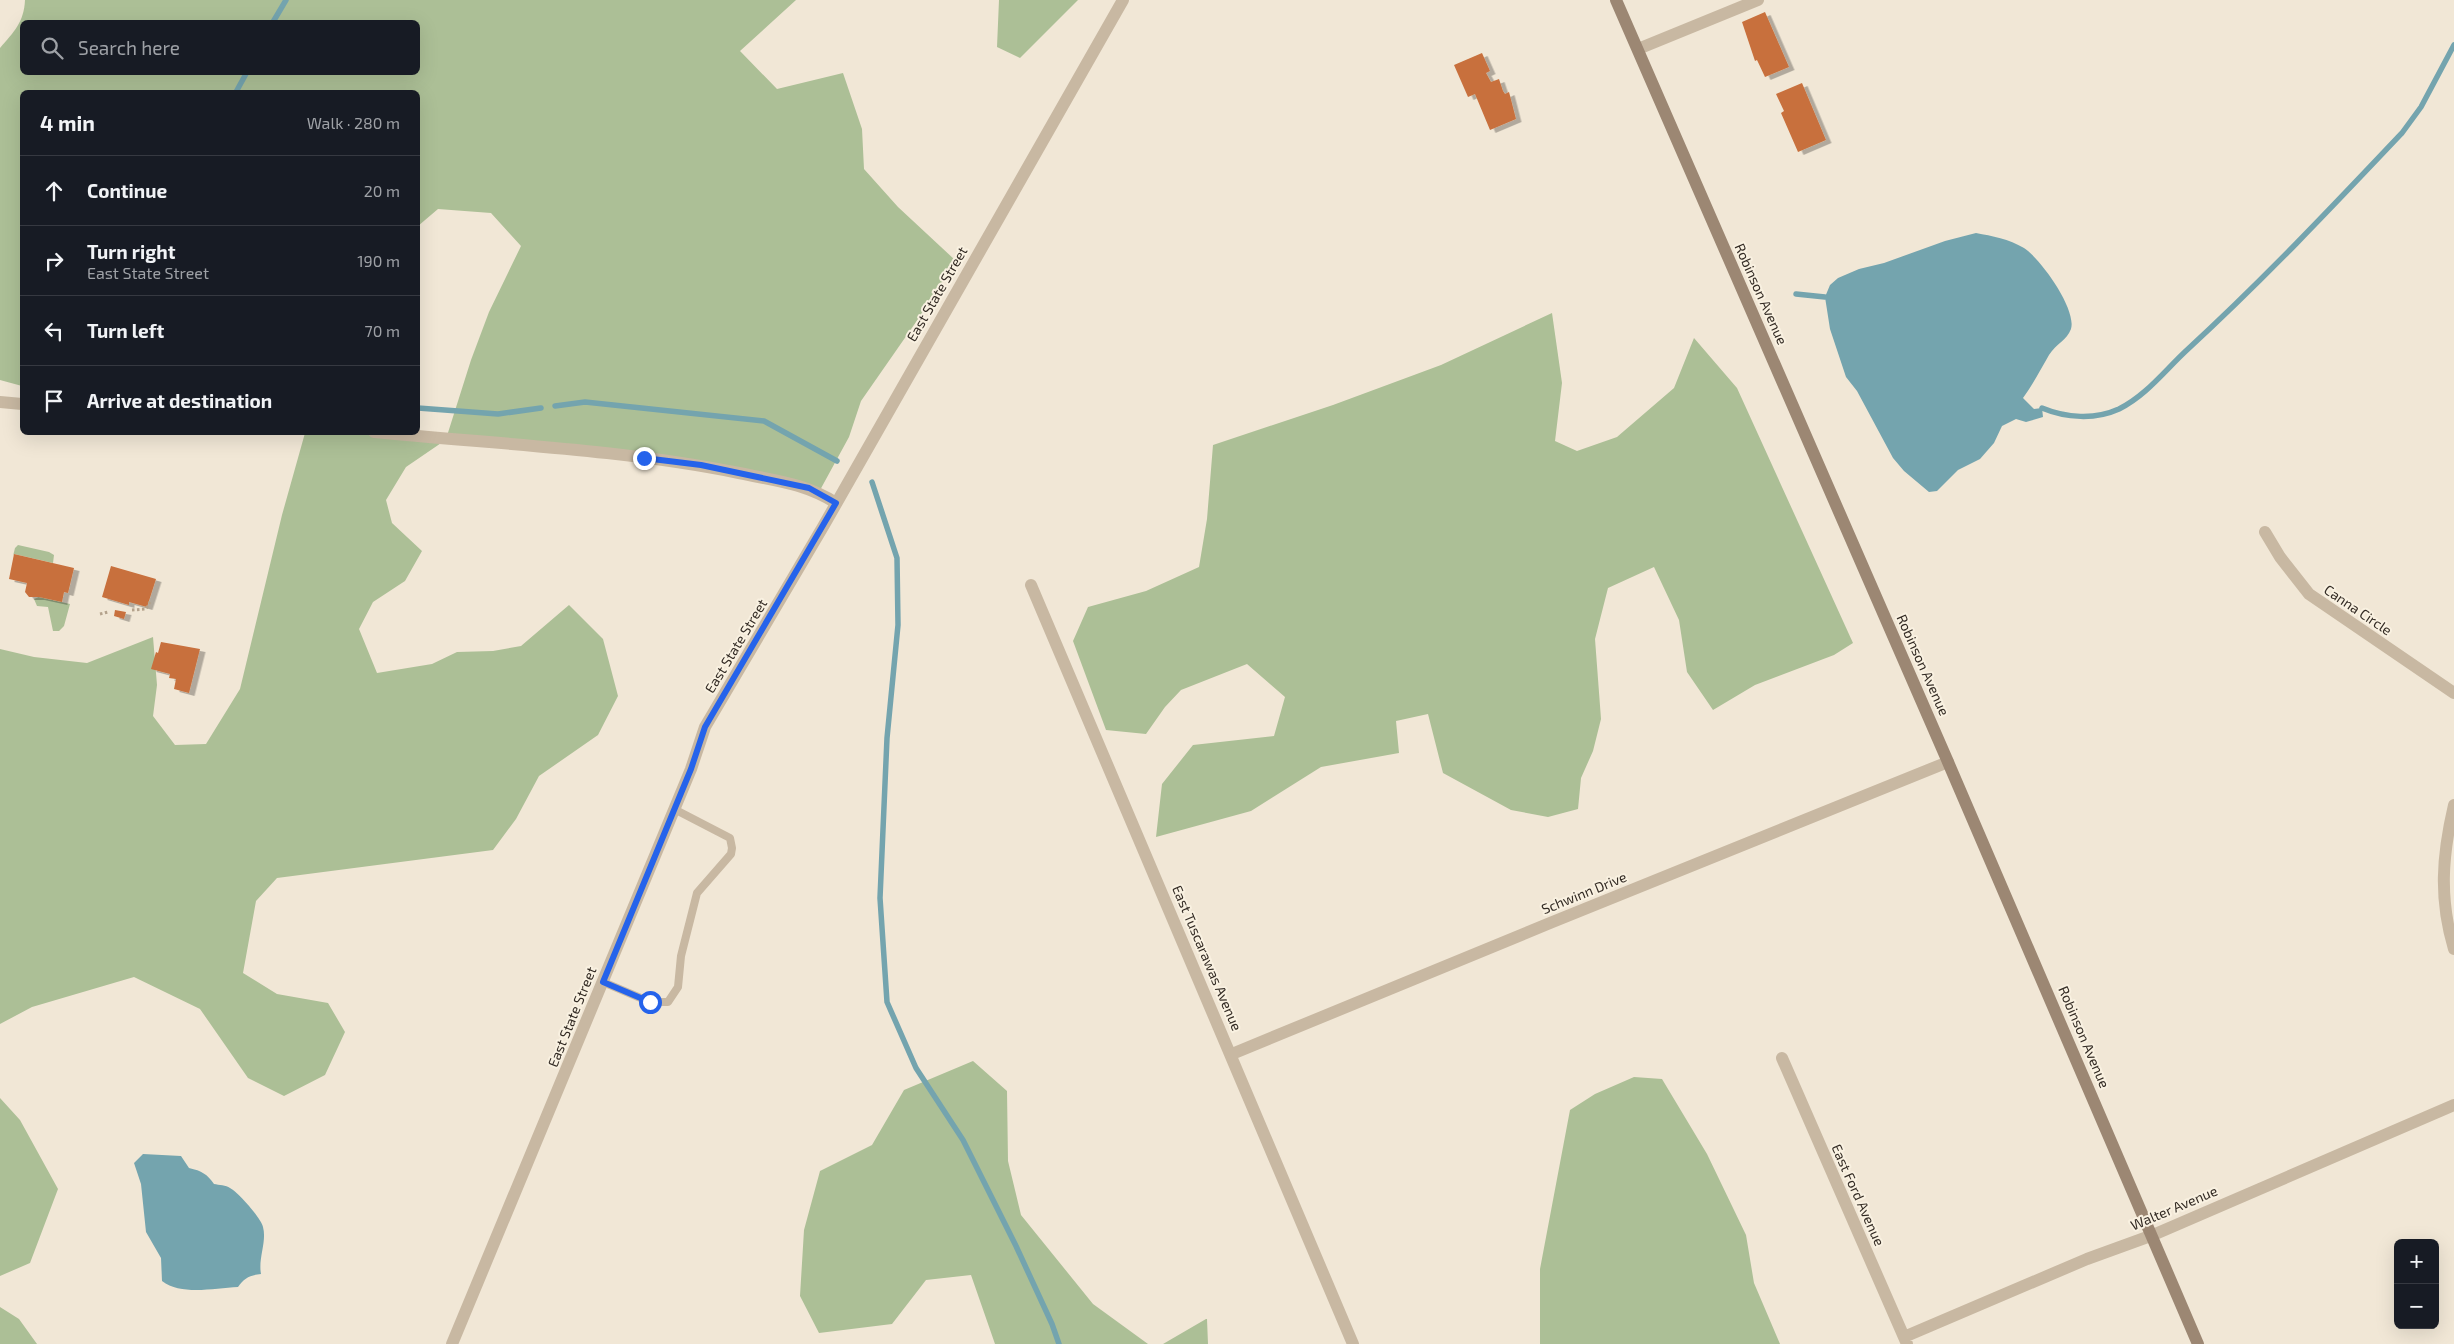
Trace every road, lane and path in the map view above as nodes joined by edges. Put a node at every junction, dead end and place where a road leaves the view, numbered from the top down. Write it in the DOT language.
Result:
graph roads {
  1 [pos="1123,0"];
  2 [pos="1616,0"];
  3 [pos="1758,0"];
  4 [pos="1638,49"];
  5 [pos="0,402"];
  6 [pos="20,404"];
  7 [pos="405,435"];
  8 [pos="836,503"];
  9 [pos="2265,532"];
  10 [pos="1031,586"];
  11 [pos="150,602"];
  12 [pos="132,610"];
  13 [pos="108,612"];
  14 [pos="100,614"];
  15 [pos="2454,693"];
  16 [pos="1948,762"];
  17 [pos="2454,805"];
  18 [pos="674,809"];
  19 [pos="2454,949"];
  20 [pos="603,982"];
  21 [pos="1232,1054"];
  22 [pos="1782,1058"];
  23 [pos="2454,1105"];
  24 [pos="2152,1235"];
  25 [pos="1905,1340"];
  26 [pos="452,1344"];
  27 [pos="1353,1344"];
  28 [pos="2198,1344"];
  1 -- 8 [label="street, East State Street"];
  2 -- 4 [label="main road, Robinson Avenue"];
  3 -- 4 [label="street"];
  4 -- 16 [label="main road, Robinson Avenue"];
  5 -- 6 [label="street"];
  7 -- 8 [label="street"];
  8 -- 18 [label="street, East State Street"];
  9 -- 15 [label="street, Canna Circle"];
  10 -- 21 [label="street, East Tuscarawas Avenue"];
  11 -- 12 [label="path"];
  13 -- 14 [label="path"];
  16 -- 21 [label="street, Schwinn Drive"];
  16 -- 24 [label="main road, Robinson Avenue"];
  17 -- 19 [label="street"];
  18 -- 20 [label="street, East State Street"];
  18 -- 20 [label="lane"];
  20 -- 26 [label="street, East State Street"];
  21 -- 27 [label="street, East Tuscarawas Avenue"];
  22 -- 25 [label="street, East Ford Avenue"];
  23 -- 24 [label="street, Walter Avenue"];
  24 -- 25 [label="street, Walter Avenue"];
  24 -- 28 [label="main road, Robinson Avenue"];
}
